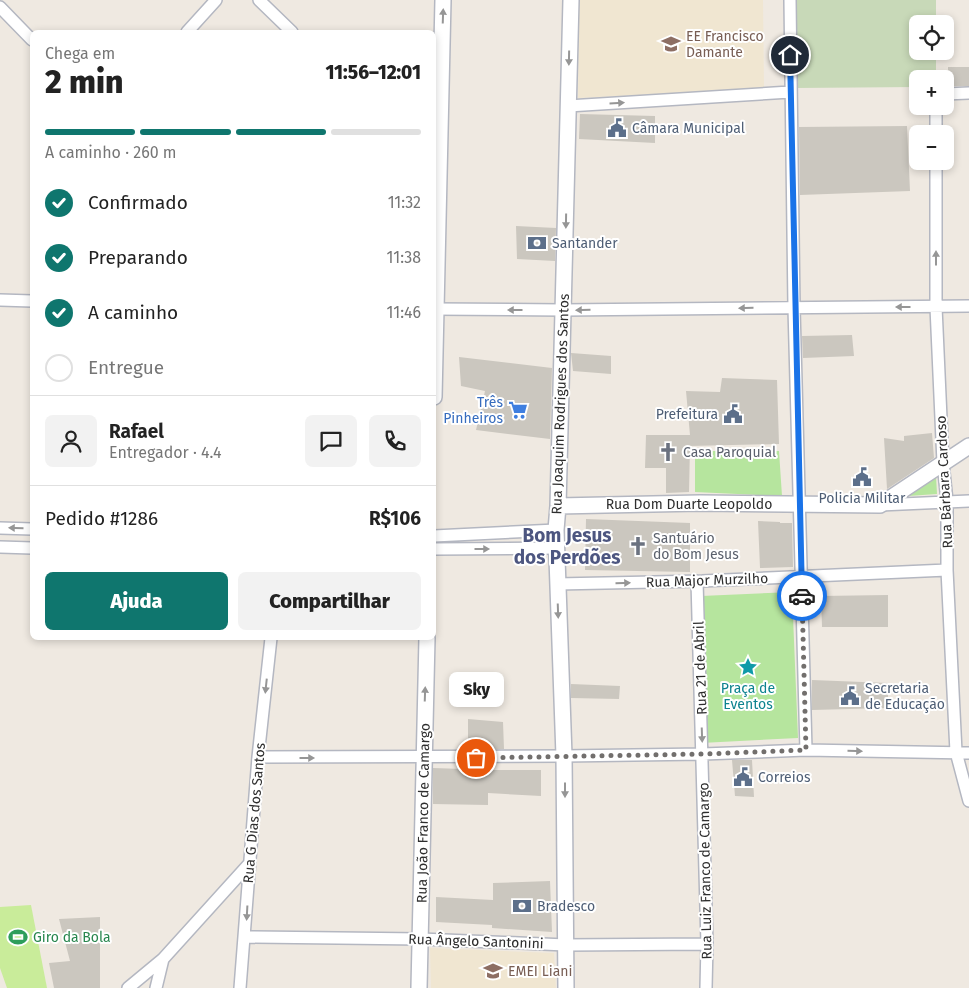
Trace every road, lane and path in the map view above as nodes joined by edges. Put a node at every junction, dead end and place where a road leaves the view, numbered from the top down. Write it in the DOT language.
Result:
graph roads {
  1 [pos="216,0"];
  2 [pos="259,0"];
  3 [pos="443,0"];
  4 [pos="790,0"];
  5 [pos="568,3"];
  6 [pos="0,7"];
  7 [pos="189,30"];
  8 [pos="290,30"];
  9 [pos="30,38"];
  10 [pos="790,92"];
  11 [pos="969,93"];
  12 [pos="954,94"];
  13 [pos="568,106"];
  14 [pos="436,168"];
  15 [pos="936,170"];
  16 [pos="0,300"];
  17 [pos="30,301"];
  18 [pos="969,306"];
  19 [pos="936,307"];
  20 [pos="794,308"];
  21 [pos="436,309"];
  22 [pos="563,310"];
  23 [pos="969,446"];
  24 [pos="943,463"];
  25 [pos="947,501"];
  26 [pos="969,501"];
  27 [pos="799,505"];
  28 [pos="880,505"];
  29 [pos="558,506"];
  30 [pos="0,528"];
  31 [pos="30,529"];
  32 [pos="556,530"];
  33 [pos="436,536"];
  34 [pos="0,547"];
  35 [pos="30,548"];
  36 [pos="557,548"];
  37 [pos="436,549"];
  38 [pos="947,570"];
  39 [pos="801,577"];
  40 [pos="697,581"];
  41 [pos="557,584"];
  42 [pos="271,640"];
  43 [pos="426,640"];
  44 [pos="806,750"];
  45 [pos="956,752"];
  46 [pos="969,753"];
  47 [pos="703,754"];
  48 [pos="564,756"];
  49 [pos="258,757"];
  50 [pos="423,758"];
  51 [pos="969,801"];
  52 [pos="249,864"];
  53 [pos="245,937"];
  54 [pos="421,939"];
  55 [pos="566,944"];
  56 [pos="707,944"];
  57 [pos="163,959"];
  58 [pos="128,988"];
  59 [pos="156,988"];
  60 [pos="240,988"];
  61 [pos="419,988"];
  62 [pos="566,988"];
  63 [pos="706,988"];
  1 -- 7 [label="street"];
  2 -- 8 [label="street"];
  14 -- 3 [label="street, one-way"];
  4 -- 10 [label="street"];
  5 -- 13 [label="street, Rua Joaquim Rodrigues dos Santos, one-way"];
  6 -- 9 [label="street"];
  13 -- 10 [label="street, one-way"];
  10 -- 20 [label="street"];
  11 -- 12 [label="street"];
  13 -- 22 [label="street, Rua Joaquim Rodrigues dos Santos, one-way"];
  19 -- 15 [label="street, Rua Bárbara Cardoso, one-way"];
  16 -- 17 [label="street"];
  18 -- 19 [label="street"];
  19 -- 20 [label="street, one-way"];
  19 -- 24 [label="street, Rua Bárbara Cardoso"];
  20 -- 22 [label="street, one-way"];
  20 -- 27 [label="street"];
  22 -- 21 [label="street, one-way"];
  22 -- 29 [label="street, Rua Joaquim Rodrigues dos Santos"];
  23 -- 24 [label="street"];
  24 -- 25 [label="street, Rua Bárbara Cardoso"];
  24 -- 28 [label="street"];
  25 -- 26 [label="street"];
  25 -- 28 [label="street"];
  25 -- 38 [label="street, Rua Bárbara Cardoso"];
  27 -- 28 [label="street, Rua Dom Duarte Leopoldo"];
  27 -- 29 [label="street, Rua Dom Duarte Leopoldo"];
  27 -- 39 [label="street"];
  29 -- 32 [label="street, Rua Joaquim Rodrigues dos Santos"];
  31 -- 30 [label="street, one-way"];
  32 -- 33 [label="street"];
  32 -- 36 [label="street, Rua Joaquim Rodrigues dos Santos"];
  34 -- 35 [label="street"];
  37 -- 36 [label="street, one-way"];
  36 -- 41 [label="street, Rua Joaquim Rodrigues dos Santos"];
  38 -- 39 [label="street, Rua Major Murzilho"];
  38 -- 45 [label="street, Rua Bárbara Cardoso"];
  39 -- 40 [label="street, Rua Major Murzilho"];
  39 -- 44 [label="street"];
  41 -- 40 [label="street, Rua Major Murzilho, one-way"];
  40 -- 47 [label="street, Rua 21 de Abril, one-way"];
  41 -- 48 [label="street, Rua Joaquim Rodrigues dos Santos, one-way"];
  42 -- 49 [label="street, Rua G Dias dos Santos, one-way"];
  50 -- 43 [label="street, Rua João Franco de Camargo, one-way"];
  44 -- 45 [label="street, one-way"];
  44 -- 47 [label="street"];
  45 -- 46 [label="street"];
  45 -- 51 [label="street, Rua Bárbara Cardoso"];
  47 -- 48 [label="street"];
  47 -- 56 [label="street, Rua Luiz Franco de Camargo"];
  48 -- 50 [label="street"];
  48 -- 55 [label="street, Rua Joaquim Rodrigues dos Santos, one-way"];
  49 -- 50 [label="street, one-way"];
  49 -- 52 [label="street, Rua G Dias dos Santos"];
  50 -- 54 [label="street, Rua João Franco de Camargo"];
  52 -- 53 [label="street, Rua G Dias dos Santos, one-way"];
  52 -- 57 [label="street"];
  53 -- 54 [label="street, Rua Ângelo Santonini"];
  53 -- 60 [label="street, Rua G Dias dos Santos"];
  54 -- 55 [label="street, Rua Ângelo Santonini"];
  54 -- 61 [label="street, Rua João Franco de Camargo"];
  55 -- 56 [label="street, Rua Ângelo Santonini"];
  55 -- 62 [label="street, Rua Joaquim Rodrigues dos Santos"];
  56 -- 63 [label="street, Rua Luiz Franco de Camargo"];
  57 -- 58 [label="street"];
  57 -- 59 [label="street"];
}
